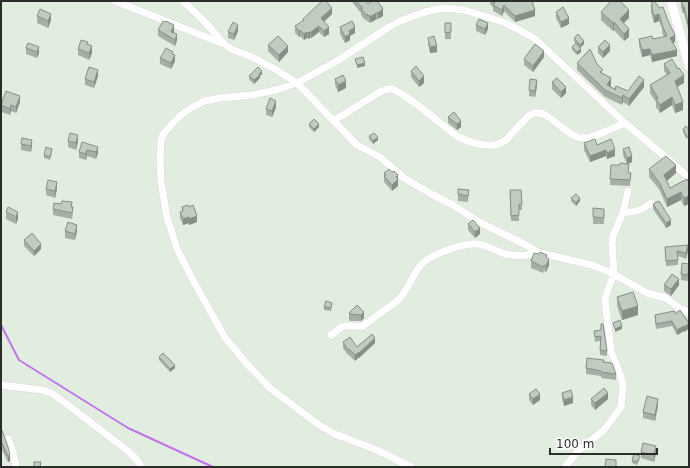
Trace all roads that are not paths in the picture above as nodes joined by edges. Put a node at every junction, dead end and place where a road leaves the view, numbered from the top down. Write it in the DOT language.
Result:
graph roads {
  1 [pos="115,1"];
  2 [pos="183,1"];
  3 [pos="671,1"];
  4 [pos="224,44"];
  5 [pos="689,66"];
  6 [pos="297,83"];
  7 [pos="333,120"];
  8 [pos="625,123"];
  9 [pos="689,178"];
  10 [pos="628,191"];
  11 [pos="651,203"];
  12 [pos="623,212"];
  13 [pos="540,253"];
  14 [pos="614,274"];
  15 [pos="689,313"];
  16 [pos="331,335"];
  17 [pos="1,385"];
  18 [pos="8,439"];
  19 [pos="16,467"];
  20 [pos="141,467"];
  21 [pos="411,467"];
  22 [pos="565,467"];
  1 -- 4 [label="street"];
  2 -- 4 [label="street"];
  3 -- 5 [label="street"];
  4 -- 6 [label="street"];
  6 -- 7 [label="street"];
  6 -- 8 [label="street"];
  6 -- 21 [label="street"];
  7 -- 8 [label="street"];
  7 -- 13 [label="street"];
  8 -- 9 [label="street"];
  10 -- 12 [label="street"];
  11 -- 12 [label="street"];
  12 -- 14 [label="street"];
  13 -- 14 [label="street"];
  13 -- 16 [label="street"];
  14 -- 15 [label="street"];
  14 -- 22 [label="street"];
  17 -- 20 [label="street"];
  18 -- 19 [label="street"];
}
